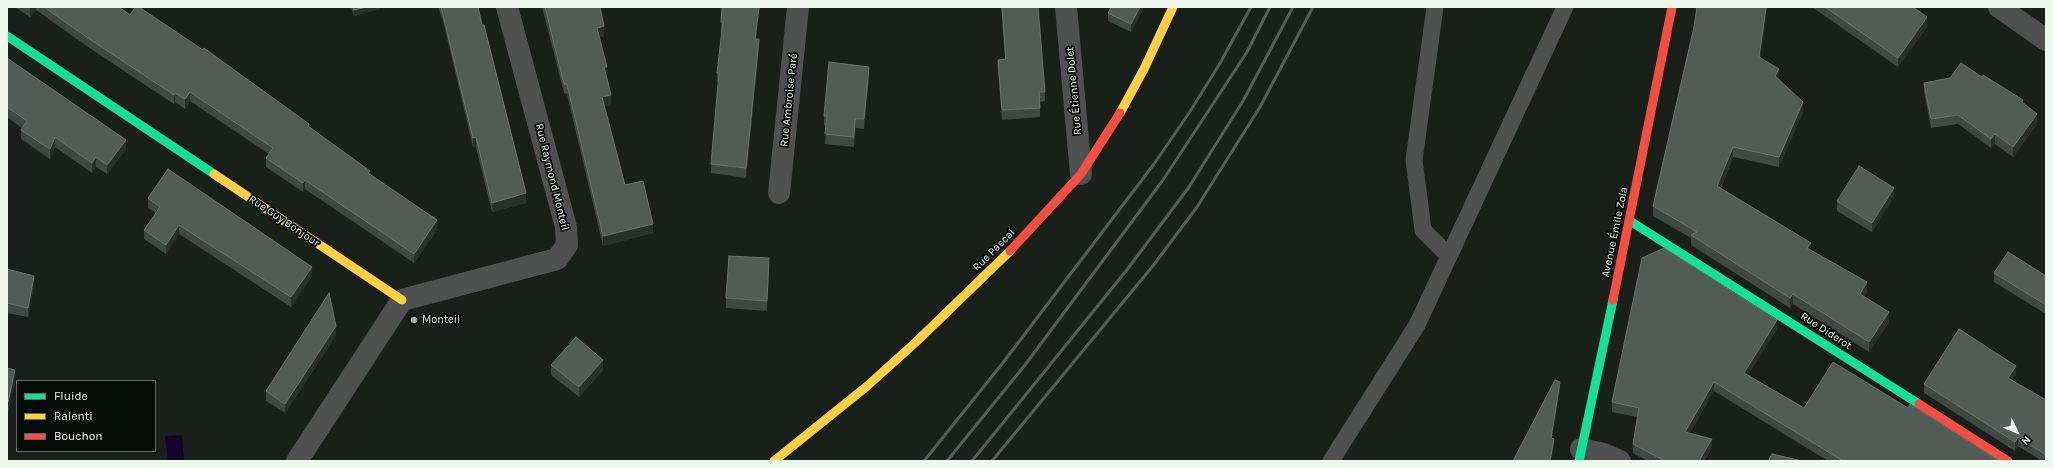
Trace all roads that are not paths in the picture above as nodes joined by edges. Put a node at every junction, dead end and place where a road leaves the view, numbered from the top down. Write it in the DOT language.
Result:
graph roads {
  1 [pos="507,7"];
  2 [pos="798,7"];
  3 [pos="1066,7"];
  4 [pos="1173,7"];
  5 [pos="1435,7"];
  6 [pos="1565,7"];
  7 [pos="1672,7"];
  8 [pos="1999,7"];
  9 [pos="7,36"];
  10 [pos="2046,40"];
  11 [pos="1081,174"];
  12 [pos="779,193"];
  13 [pos="1630,221"];
  14 [pos="1449,256"];
  15 [pos="402,300"];
  16 [pos="1580,455"];
  17 [pos="297,461"];
  18 [pos="774,461"];
  19 [pos="1331,461"];
  20 [pos="1620,461"];
  21 [pos="2008,461"];
  1 -- 15 [label="street, Rue Raymond Monteil"];
  2 -- 12 [label="street, Rue Ambroise Paré"];
  3 -- 11 [label="street, Rue Étienne Dolet"];
  4 -- 11 [label="main road, Rue Pascal"];
  5 -- 14 [label="lane"];
  6 -- 14 [label="lane"];
  7 -- 13 [label="main road, Avenue Émile Zola"];
  8 -- 10 [label="street"];
  9 -- 15 [label="main road, Rue Guy Bonjour"];
  11 -- 18 [label="main road, Rue Pascal"];
  13 -- 16 [label="main road, Avenue Émile Zola"];
  13 -- 21 [label="main road, Rue Diderot"];
  14 -- 19 [label="lane"];
  15 -- 17 [label="street"];
  16 -- 20 [label="street"];
}
